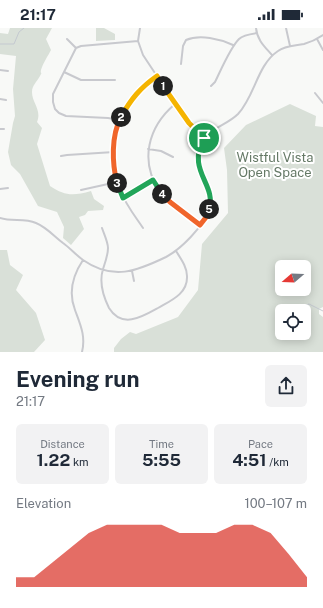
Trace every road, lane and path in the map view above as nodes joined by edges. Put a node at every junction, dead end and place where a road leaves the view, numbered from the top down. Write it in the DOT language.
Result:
graph roads {
  1 [pos="140,28"];
  2 [pos="256,28"];
  3 [pos="286,28"];
  4 [pos="256,33"];
  5 [pos="323,35"];
  6 [pos="67,39"];
  7 [pos="317,39"];
  8 [pos="138,41"];
  9 [pos="233,45"];
  10 [pos="290,46"];
  11 [pos="76,48"];
  12 [pos="323,50"];
  13 [pos="272,55"];
  14 [pos="181,64"];
  15 [pos="0,70"];
  16 [pos="8,70"];
  17 [pos="64,72"];
  18 [pos="157,76"];
  19 [pos="115,80"];
  20 [pos="211,86"];
  21 [pos="315,93"];
  22 [pos="0,99"];
  23 [pos="6,100"];
  24 [pos="323,103"];
  25 [pos="175,104"];
  26 [pos="119,120"];
  27 [pos="0,129"];
  28 [pos="4,129"];
  29 [pos="204,138"];
  30 [pos="148,149"];
  31 [pos="114,152"];
  32 [pos="61,156"];
  33 [pos="173,157"];
  34 [pos="153,180"];
  35 [pos="117,182"];
  36 [pos="8,188"];
  37 [pos="0,189"];
  38 [pos="81,190"];
  39 [pos="123,198"];
  40 [pos="0,218"];
  41 [pos="200,225"];
  42 [pos="102,228"];
  43 [pos="143,228"];
  44 [pos="176,251"];
  45 [pos="83,260"];
  46 [pos="102,270"];
  47 [pos="132,271"];
  48 [pos="134,281"];
  49 [pos="82,352"];
  1 -- 8 [label="street"];
  2 -- 4 [label="street"];
  3 -- 10 [label="street"];
  4 -- 9 [label="street"];
  4 -- 13 [label="street"];
  5 -- 7 [label="street"];
  6 -- 11 [label="street"];
  7 -- 10 [label="street"];
  7 -- 12 [label="street"];
  8 -- 11 [label="street"];
  8 -- 18 [label="street"];
  9 -- 14 [label="street"];
  9 -- 20 [label="street"];
  10 -- 13 [label="street"];
  11 -- 17 [label="street"];
  13 -- 29 [label="street"];
  15 -- 16 [label="street"];
  17 -- 19 [label="street"];
  17 -- 26 [label="street"];
  18 -- 25 [label="street"];
  18 -- 26 [label="street"];
  21 -- 24 [label="street"];
  22 -- 23 [label="street"];
  25 -- 29 [label="street"];
  25 -- 30 [label="street"];
  26 -- 31 [label="street"];
  27 -- 28 [label="street"];
  29 -- 41 [label="street"];
  30 -- 33 [label="street"];
  30 -- 34 [label="street"];
  31 -- 32 [label="street"];
  31 -- 35 [label="street"];
  34 -- 39 [label="street"];
  34 -- 41 [label="street"];
  35 -- 38 [label="street"];
  35 -- 39 [label="street"];
  36 -- 37 [label="street"];
  39 -- 43 [label="street"];
  40 -- 45 [label="street"];
  41 -- 44 [label="street"];
  42 -- 46 [label="street"];
  44 -- 46 [label="street"];
  44 -- 47 [label="street"];
  45 -- 46 [label="street"];
  45 -- 49 [label="street"];
  46 -- 47 [label="street"];
  47 -- 48 [label="street"];
}
